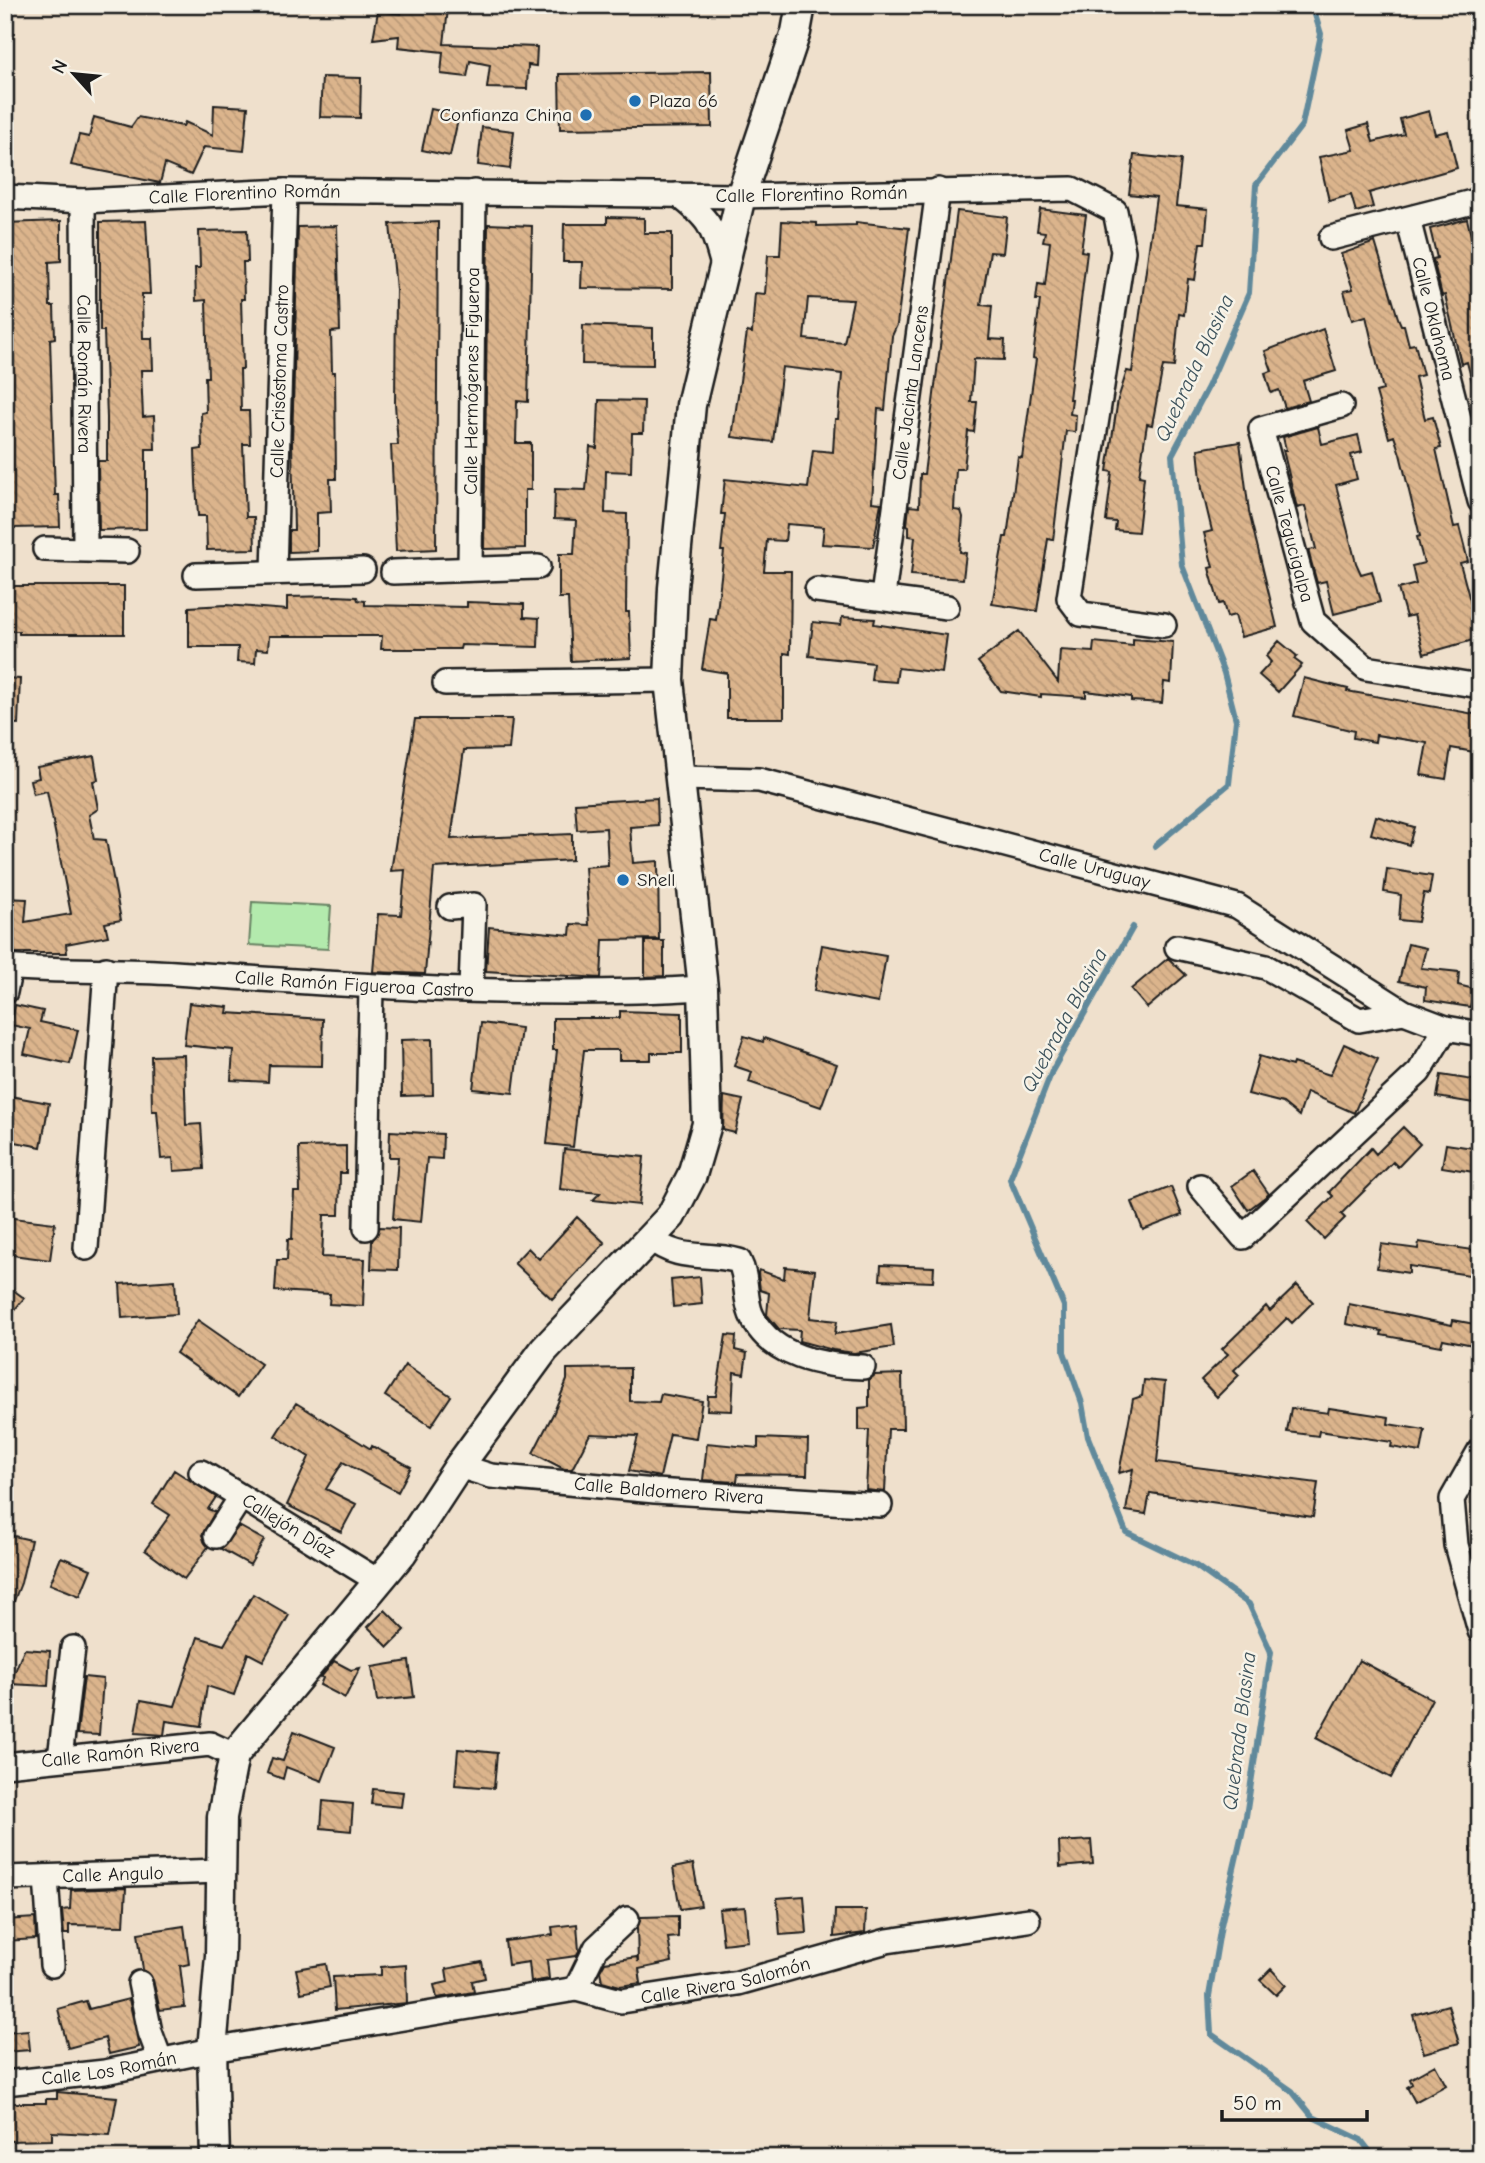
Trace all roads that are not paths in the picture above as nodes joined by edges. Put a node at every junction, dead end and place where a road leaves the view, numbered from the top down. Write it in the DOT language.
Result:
graph roads {
  1 [pos="801,5"];
  2 [pos="938,190"];
  3 [pos="285,191"];
  4 [pos="474,192"];
  5 [pos="678,195"];
  6 [pos="741,196"];
  7 [pos="5,197"];
  8 [pos="1480,200"];
  9 [pos="83,201"];
  10 [pos="1408,219"];
  11 [pos="1331,239"];
  12 [pos="724,269"];
  13 [pos="1341,405"];
  14 [pos="1480,501"];
  15 [pos="85,549"];
  16 [pos="45,550"];
  17 [pos="127,551"];
  18 [pos="538,567"];
  19 [pos="470,568"];
  20 [pos="363,570"];
  21 [pos="274,572"];
  22 [pos="393,572"];
  23 [pos="196,575"];
  24 [pos="817,590"];
  25 [pos="883,596"];
  26 [pos="947,607"];
  27 [pos="1164,625"];
  28 [pos="669,680"];
  29 [pos="446,683"];
  30 [pos="1480,686"];
  31 [pos="682,778"];
  32 [pos="450,907"];
  33 [pos="1177,947"];
  34 [pos="8,967"];
  35 [pos="106,969"];
  36 [pos="371,988"];
  37 [pos="703,988"];
  38 [pos="471,989"];
  39 [pos="5,992"];
  40 [pos="1405,1012"];
  41 [pos="1446,1028"];
  42 [pos="1480,1034"];
  43 [pos="1200,1186"];
  44 [pos="366,1228"];
  45 [pos="650,1238"];
  46 [pos="86,1248"];
  47 [pos="863,1367"];
  48 [pos="1480,1450"];
  49 [pos="459,1466"];
  50 [pos="201,1472"];
  51 [pos="241,1497"];
  52 [pos="880,1505"];
  53 [pos="216,1536"];
  54 [pos="1472,1578"];
  55 [pos="378,1581"];
  56 [pos="1480,1631"];
  57 [pos="73,1647"];
  58 [pos="234,1755"];
  59 [pos="60,1758"];
  60 [pos="5,1765"];
  61 [pos="221,1871"];
  62 [pos="46,1877"];
  63 [pos="5,1878"];
  64 [pos="627,1919"];
  65 [pos="1028,1920"];
  66 [pos="52,1965"];
  67 [pos="140,1983"];
  68 [pos="576,1989"];
  69 [pos="212,2050"];
  70 [pos="160,2059"];
  71 [pos="5,2083"];
  72 [pos="215,2158"];
  1 -- 6 [label="street"];
  2 -- 6 [label="street, Calle Florentino Román"];
  2 -- 25 [label="street, Calle Jacinta Lancens"];
  2 -- 27 [label="street, Calle Florentino Román"];
  3 -- 4 [label="street, Calle Florentino Román"];
  3 -- 9 [label="street, Calle Florentino Román"];
  3 -- 21 [label="street, Calle Crisóstoma Castro"];
  4 -- 5 [label="street, Calle Florentino Román"];
  4 -- 19 [label="street, Calle Hermógenes Figueroa"];
  5 -- 6 [label="street, Calle Florentino Román"];
  5 -- 12 [label="street"];
  6 -- 12 [label="street"];
  7 -- 9 [label="street, Calle Florentino Román"];
  8 -- 10 [label="street"];
  9 -- 15 [label="street, Calle Román Rivera"];
  10 -- 11 [label="street"];
  10 -- 14 [label="street, Calle Oklahoma"];
  12 -- 28 [label="street"];
  13 -- 30 [label="street, Calle Tegucigalpa"];
  15 -- 16 [label="street"];
  15 -- 17 [label="street"];
  18 -- 19 [label="street"];
  19 -- 22 [label="street"];
  20 -- 21 [label="street"];
  21 -- 23 [label="street"];
  24 -- 25 [label="street"];
  25 -- 26 [label="street"];
  28 -- 29 [label="street"];
  28 -- 31 [label="street"];
  31 -- 37 [label="street"];
  31 -- 40 [label="street, Calle Uruguay"];
  32 -- 38 [label="street"];
  33 -- 40 [label="street"];
  34 -- 35 [label="street, Calle Ramón Figueroa Castro"];
  34 -- 39 [label="street"];
  35 -- 36 [label="street, Calle Ramón Figueroa Castro"];
  35 -- 46 [label="street"];
  36 -- 38 [label="street, Calle Ramón Figueroa Castro"];
  36 -- 44 [label="street"];
  37 -- 38 [label="street, Calle Ramón Figueroa Castro"];
  37 -- 45 [label="street"];
  40 -- 41 [label="street, Calle Uruguay"];
  41 -- 42 [label="street, Calle Uruguay"];
  41 -- 43 [label="street"];
  45 -- 47 [label="street"];
  45 -- 49 [label="street"];
  48 -- 54 [label="street"];
  49 -- 52 [label="street, Calle Baldomero Rivera"];
  49 -- 55 [label="street"];
  50 -- 51 [label="street, Callejón Díaz"];
  51 -- 53 [label="street"];
  51 -- 55 [label="street, Callejón Díaz"];
  54 -- 56 [label="street"];
  55 -- 58 [label="street"];
  57 -- 59 [label="street"];
  58 -- 59 [label="street, Calle Ramón Rivera"];
  58 -- 61 [label="street"];
  59 -- 60 [label="street, Calle Ramón Rivera"];
  61 -- 62 [label="street, Calle Angulo"];
  61 -- 69 [label="street"];
  62 -- 63 [label="street, Calle Angulo"];
  62 -- 66 [label="street"];
  64 -- 68 [label="street"];
  65 -- 68 [label="street, Calle Rivera Salomón"];
  67 -- 70 [label="street"];
  68 -- 69 [label="street, Calle Rivera Salomón"];
  69 -- 70 [label="street, Calle Los Román"];
  69 -- 72 [label="street"];
  70 -- 71 [label="street, Calle Los Román"];
}
